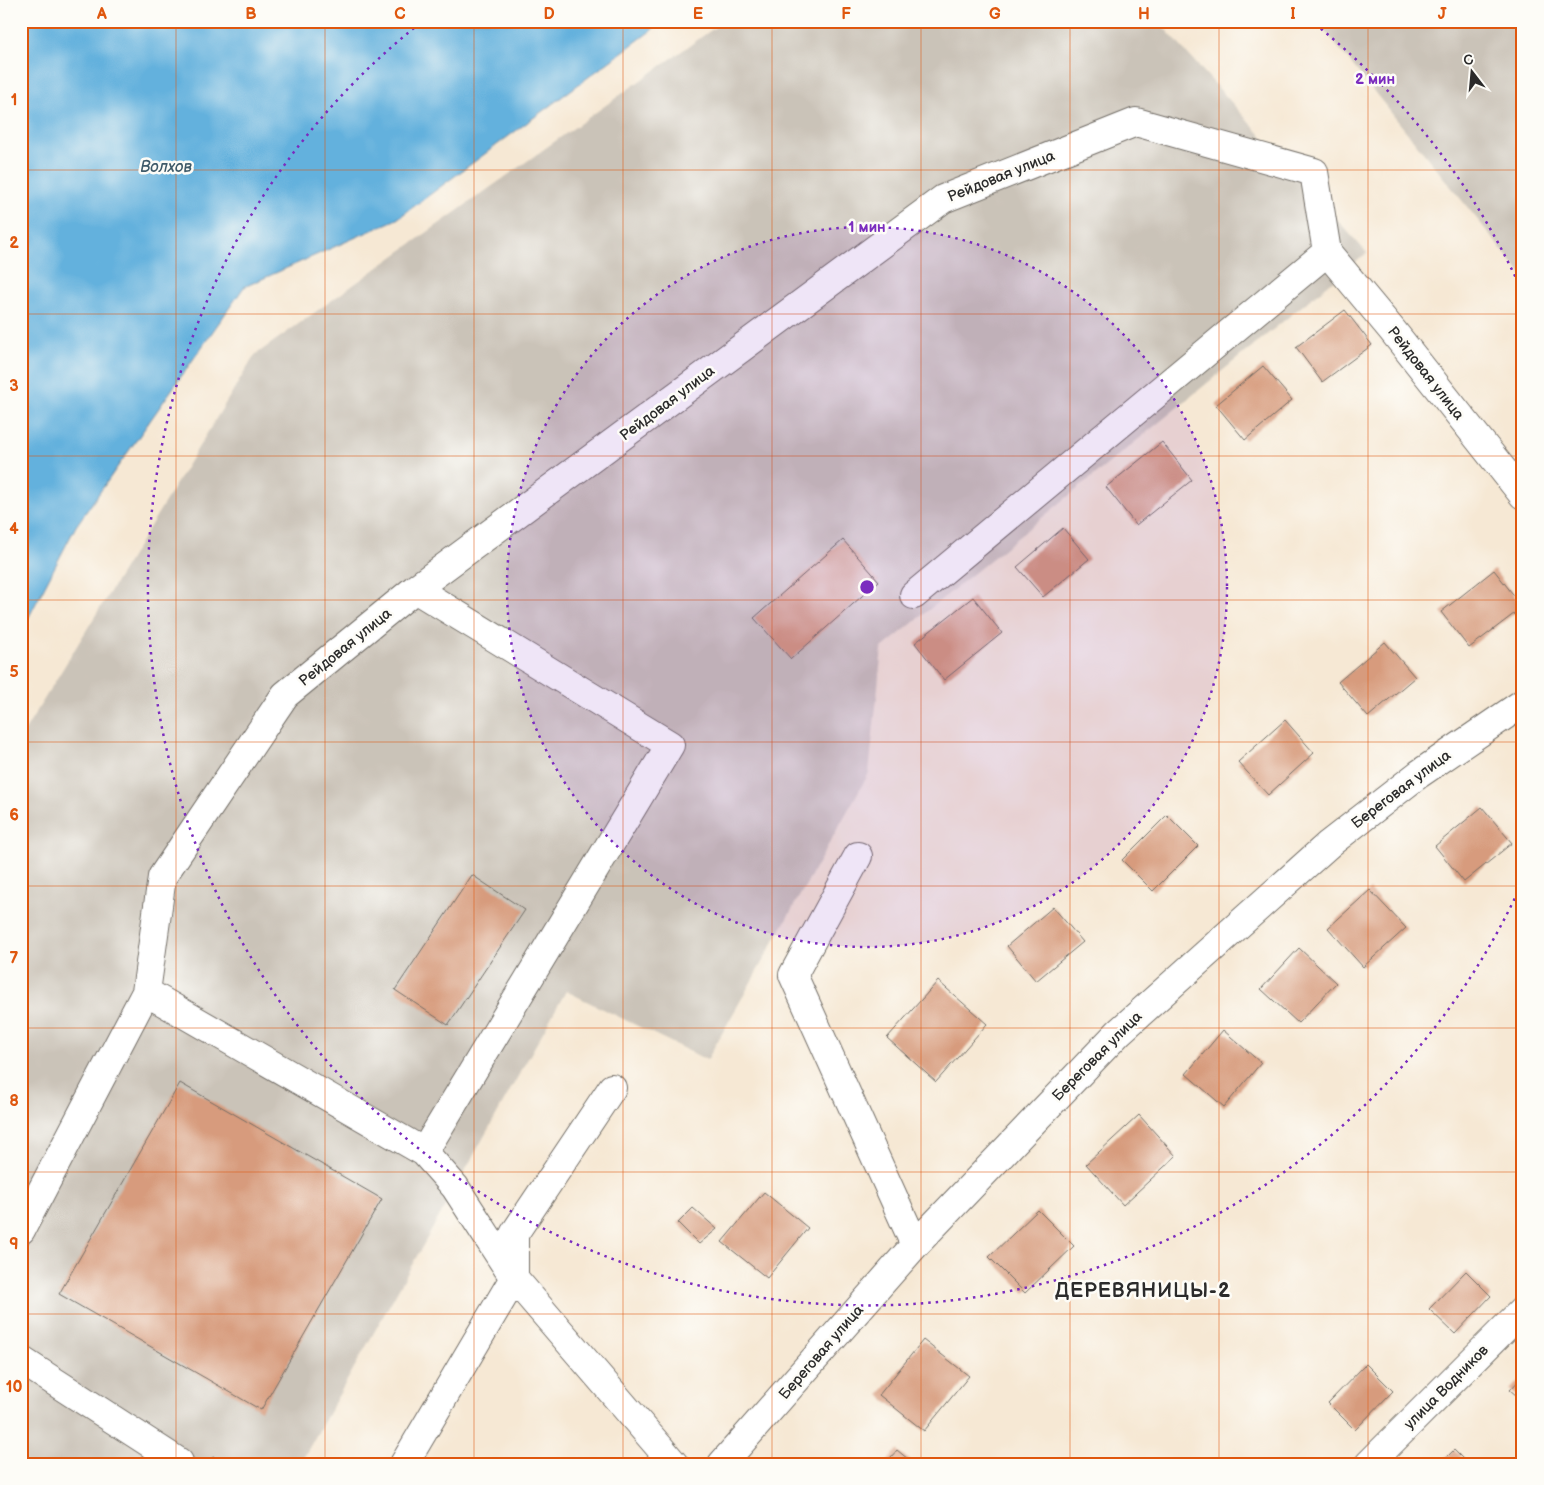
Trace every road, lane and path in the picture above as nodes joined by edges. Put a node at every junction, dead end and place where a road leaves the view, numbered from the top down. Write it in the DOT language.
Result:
graph roads {
  1 [pos="1327,252"];
  2 [pos="1523,495"];
  3 [pos="415,589"];
  4 [pos="914,595"];
  5 [pos="1523,703"];
  6 [pos="858,856"];
  7 [pos="146,992"];
  8 [pos="612,1088"];
  9 [pos="424,1152"];
  10 [pos="21,1230"];
  11 [pos="915,1245"];
  12 [pos="514,1278"];
  13 [pos="1523,1310"];
  14 [pos="21,1360"];
  15 [pos="178,1464"];
  16 [pos="404,1464"];
  17 [pos="674,1464"];
  18 [pos="722,1464"];
  19 [pos="1369,1464"];
  1 -- 2 [label="street, Рейдовая улица"];
  1 -- 3 [label="street, Рейдовая улица"];
  1 -- 4 [label="street"];
  3 -- 7 [label="street, Рейдовая улица"];
  3 -- 9 [label="street"];
  5 -- 11 [label="street, Береговая улица"];
  6 -- 11 [label="street"];
  7 -- 9 [label="street"];
  7 -- 10 [label="street, Рейдовая улица"];
  8 -- 12 [label="street"];
  9 -- 12 [label="street"];
  11 -- 18 [label="street, Береговая улица"];
  12 -- 16 [label="street"];
  12 -- 17 [label="street"];
  13 -- 19 [label="street, улица Водников"];
  14 -- 15 [label="street"];
}
